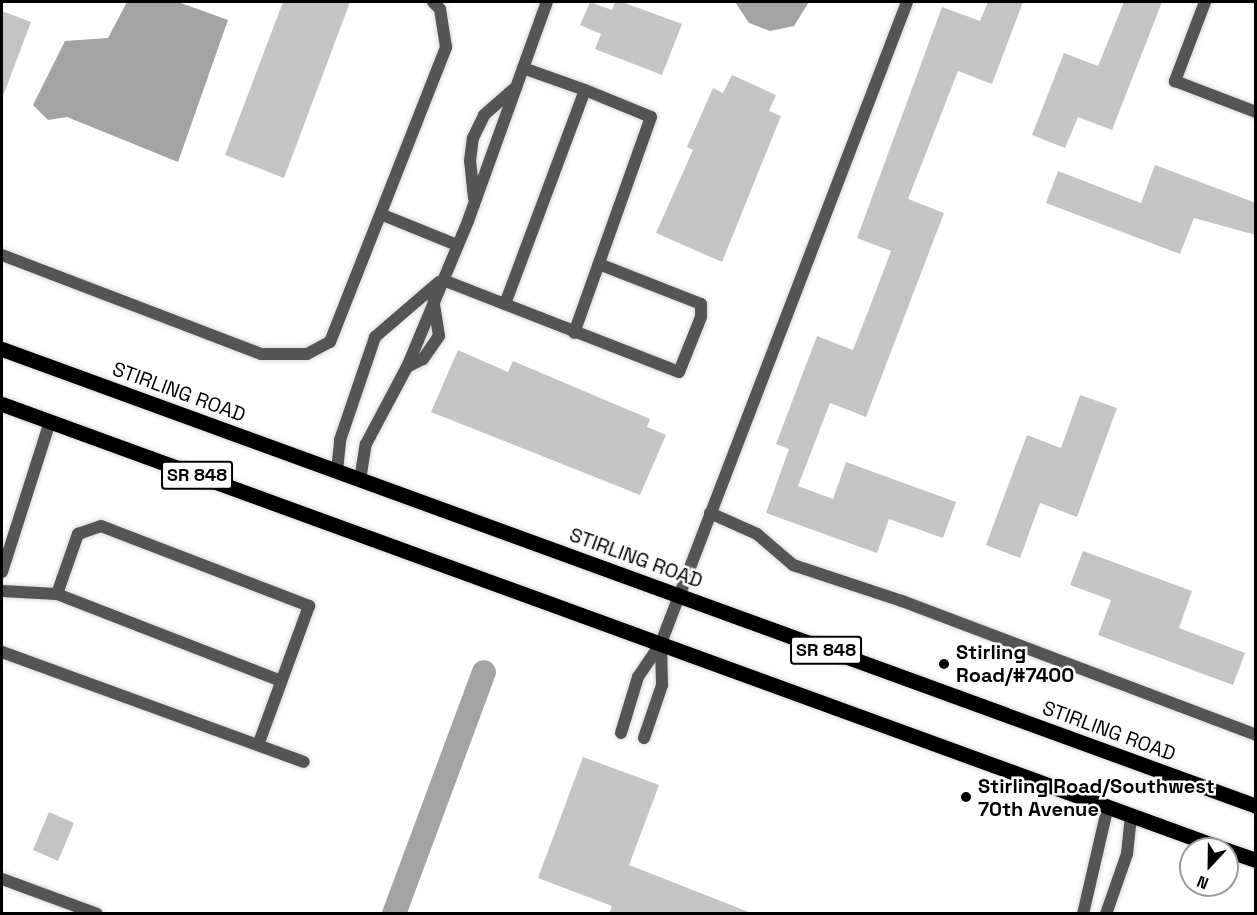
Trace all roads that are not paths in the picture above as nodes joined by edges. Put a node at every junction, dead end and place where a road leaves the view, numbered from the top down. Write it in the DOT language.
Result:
graph roads {
  1 [pos="433,2"];
  2 [pos="547,2"];
  3 [pos="907,2"];
  4 [pos="1205,2"];
  5 [pos="523,68"];
  6 [pos="516,87"];
  7 [pos="585,90"];
  8 [pos="1256,112"];
  9 [pos="475,202"];
  10 [pos="383,215"];
  11 [pos="457,245"];
  12 [pos="2,255"];
  13 [pos="599,264"];
  14 [pos="442,280"];
  15 [pos="433,300"];
  16 [pos="505,304"];
  17 [pos="574,333"];
  18 [pos="2,349"];
  19 [pos="407,367"];
  20 [pos="2,404"];
  21 [pos="50,422"];
  22 [pos="337,471"];
  23 [pos="360,480"];
  24 [pos="710,513"];
  25 [pos="2,572"];
  26 [pos="2,591"];
  27 [pos="57,594"];
  28 [pos="679,597"];
  29 [pos="661,643"];
  30 [pos="2,652"];
  31 [pos="282,681"];
  32 [pos="621,733"];
  33 [pos="1256,735"];
  34 [pos="644,738"];
  35 [pos="258,745"];
  36 [pos="304,762"];
  37 [pos="1108,806"];
  38 [pos="1256,806"];
  39 [pos="1131,815"];
  40 [pos="1191,837"];
  41 [pos="1239,854"];
  42 [pos="1256,860"];
  43 [pos="2,879"];
  44 [pos="97,914"];
  45 [pos="1083,914"];
  46 [pos="1106,914"];
  1 -- 10 [label="street"];
  2 -- 5 [label="street"];
  3 -- 24 [label="street"];
  4 -- 8 [label="street"];
  5 -- 6 [label="street"];
  5 -- 7 [label="street"];
  6 -- 9 [label="street"];
  6 -- 9 [label="street"];
  7 -- 13 [label="street"];
  7 -- 16 [label="street"];
  9 -- 11 [label="street"];
  10 -- 11 [label="street"];
  10 -- 12 [label="street"];
  11 -- 14 [label="street"];
  13 -- 17 [label="street"];
  13 -- 17 [label="street"];
  14 -- 15 [label="street"];
  14 -- 16 [label="street"];
  14 -- 22 [label="street"];
  15 -- 19 [label="street"];
  15 -- 19 [label="street"];
  16 -- 17 [label="street"];
  18 -- 22 [label="main road, STIRLING ROAD / SR 848"];
  19 -- 23 [label="street"];
  20 -- 21 [label="main road, SR 848"];
  21 -- 25 [label="street"];
  21 -- 29 [label="main road, SR 848"];
  22 -- 23 [label="main road, STIRLING ROAD / SR 848"];
  23 -- 28 [label="main road, STIRLING ROAD / SR 848"];
  24 -- 28 [label="street"];
  24 -- 33 [label="street"];
  26 -- 27 [label="street"];
  27 -- 31 [label="street"];
  27 -- 31 [label="street"];
  28 -- 29 [label="street"];
  28 -- 38 [label="main road, STIRLING ROAD / SR 848"];
  29 -- 32 [label="street"];
  29 -- 34 [label="street"];
  29 -- 37 [label="main road, SR 848"];
  30 -- 35 [label="street"];
  31 -- 35 [label="street"];
  35 -- 36 [label="street"];
  37 -- 39 [label="main road, SR 848"];
  37 -- 45 [label="street"];
  39 -- 40 [label="main road, SR 848"];
  39 -- 46 [label="street"];
  41 -- 42 [label="main road, SR 848"];
  43 -- 44 [label="street"];
}
